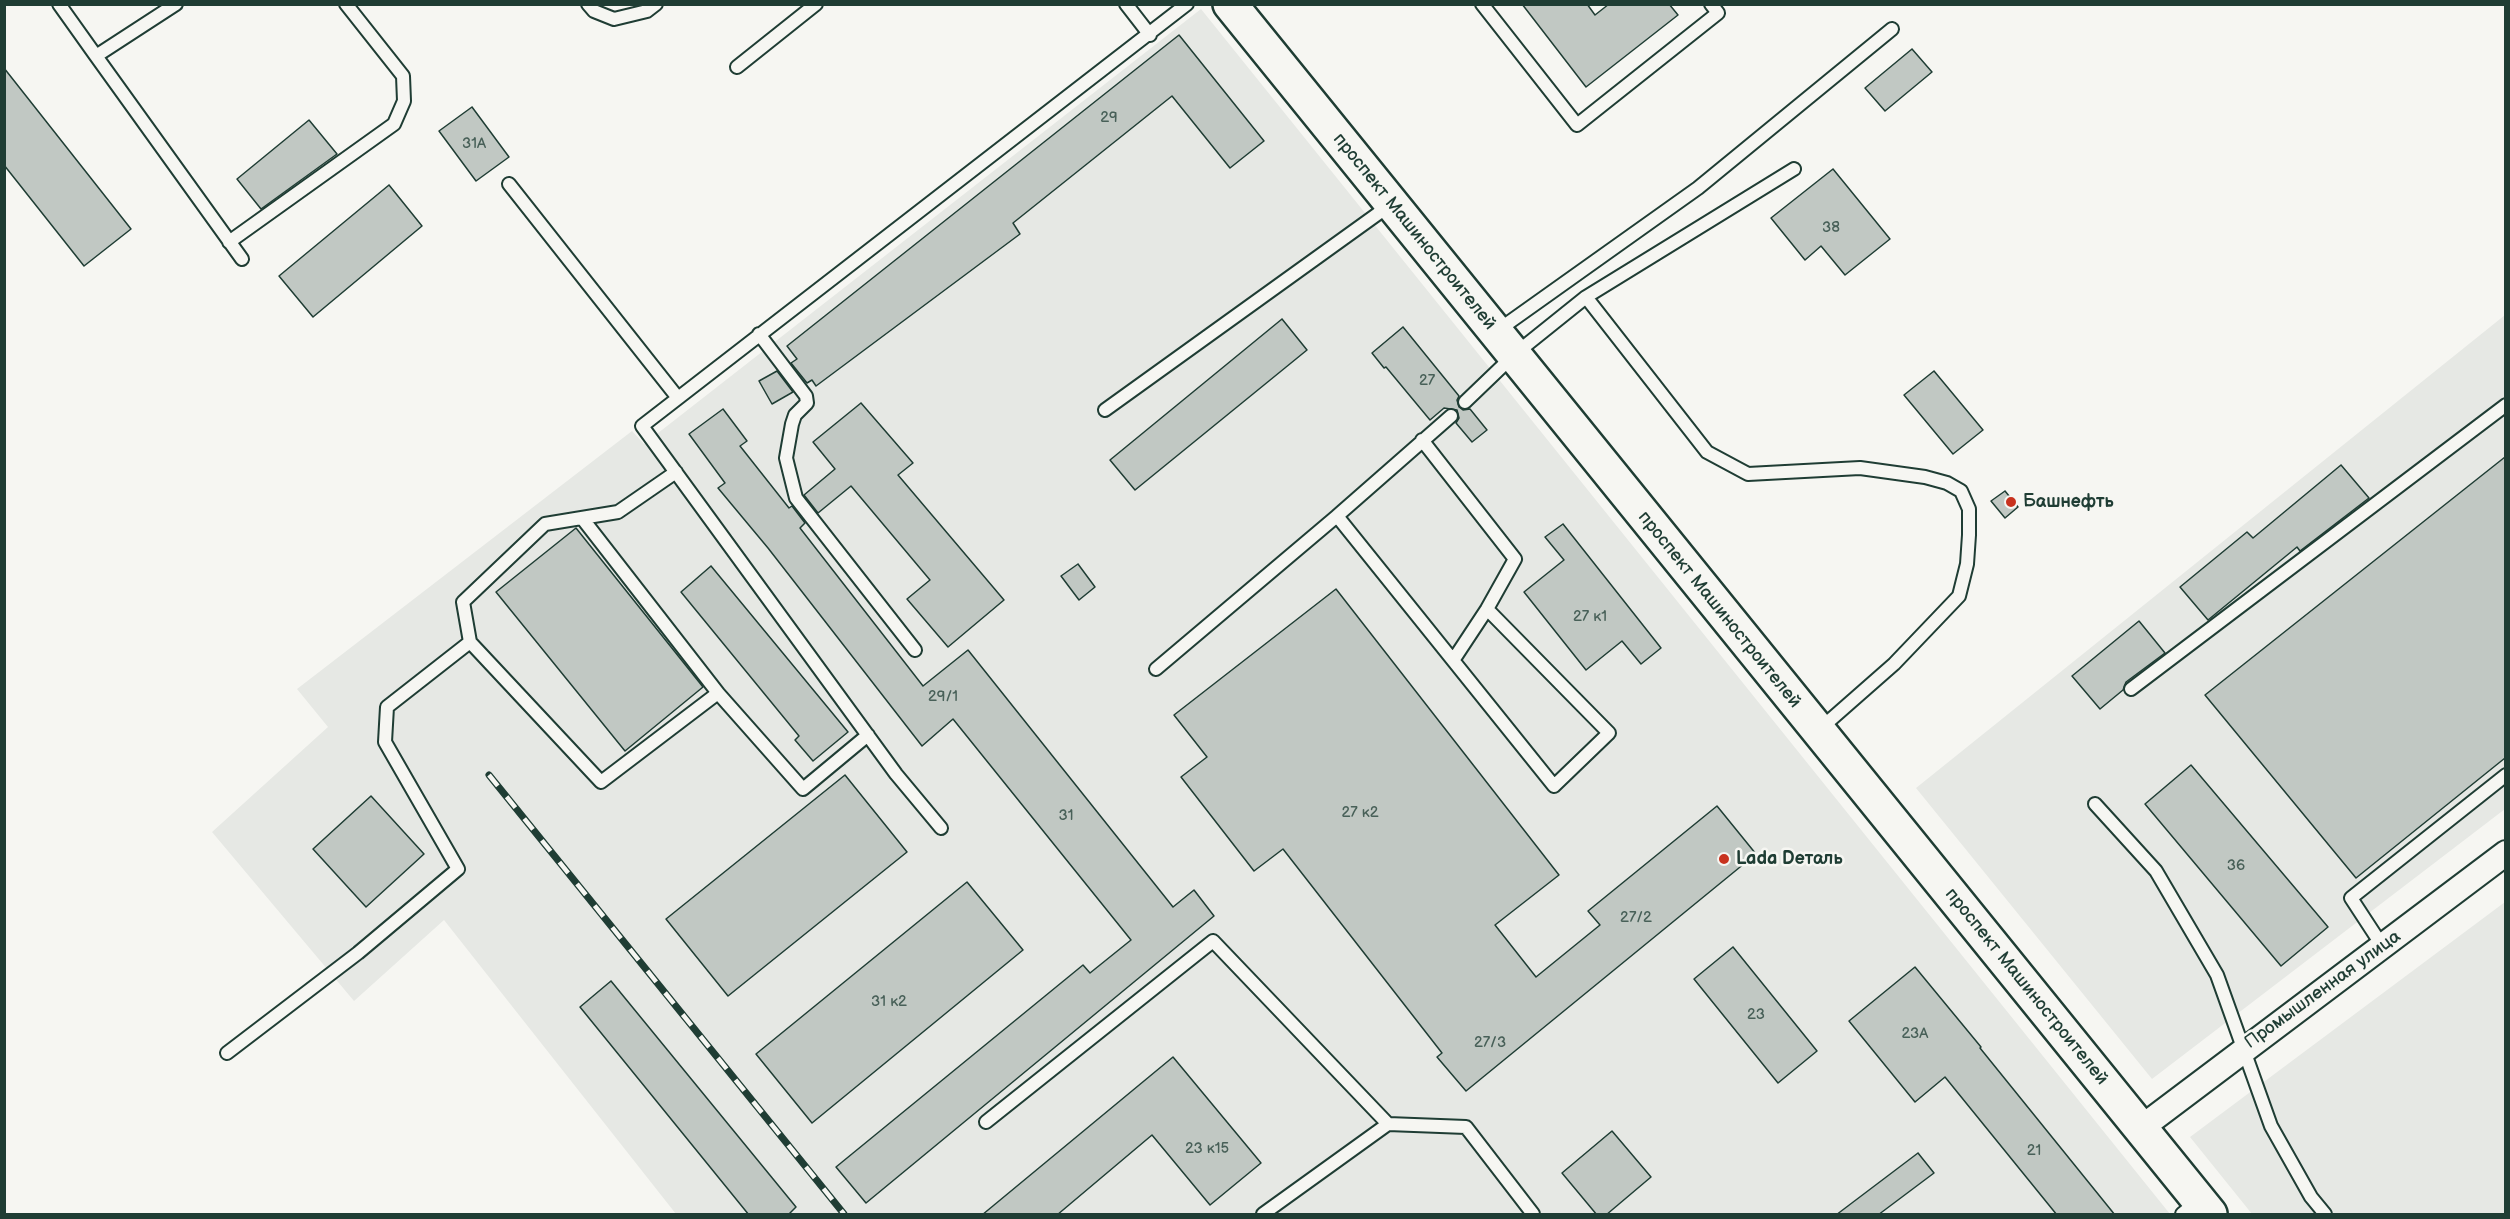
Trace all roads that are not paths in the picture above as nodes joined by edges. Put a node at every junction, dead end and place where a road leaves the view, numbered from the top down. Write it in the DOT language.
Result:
graph roads {
  1 [pos="59,4"];
  2 [pos="176,4"];
  3 [pos="346,4"];
  4 [pos="588,4"];
  5 [pos="656,4"];
  6 [pos="816,4"];
  7 [pos="1126,4"];
  8 [pos="1187,4"];
  9 [pos="1230,4"];
  10 [pos="1482,4"];
  11 [pos="1711,4"];
  12 [pos="1892,29"];
  13 [pos="1150,35"];
  14 [pos="96,56"];
  15 [pos="737,67"];
  16 [pos="1794,169"];
  17 [pos="509,184"];
  18 [pos="1390,205"];
  19 [pos="229,242"];
  20 [pos="242,259"];
  21 [pos="1586,297"];
  22 [pos="759,334"];
  23 [pos="1505,343"];
  24 [pos="678,398"];
  25 [pos="1465,402"];
  26 [pos="2505,405"];
  27 [pos="1106,410"];
  28 [pos="1451,416"];
  29 [pos="1422,440"];
  30 [pos="676,472"];
  31 [pos="1337,516"];
  32 [pos="582,518"];
  33 [pos="1487,609"];
  34 [pos="470,642"];
  35 [pos="915,650"];
  36 [pos="1454,659"];
  37 [pos="1156,669"];
  38 [pos="2131,689"];
  39 [pos="718,693"];
  40 [pos="1817,732"];
  41 [pos="868,735"];
  42 [pos="2505,776"];
  43 [pos="2095,804"];
  44 [pos="940,828"];
  45 [pos="2505,853"];
  46 [pos="2383,947"];
  47 [pos="2243,1048"];
  48 [pos="227,1053"];
  49 [pos="986,1122"];
  50 [pos="1388,1124"];
  51 [pos="2141,1128"];
  52 [pos="2197,1210"];
  53 [pos="1263,1215"];
  54 [pos="1533,1215"];
  55 [pos="2325,1215"];
  1 -- 14 [label="lane"];
  2 -- 14 [label="lane"];
  3 -- 19 [label="lane"];
  4 -- 5 [label="lane"];
  6 -- 15 [label="lane"];
  7 -- 13 [label="lane"];
  8 -- 13 [label="lane"];
  9 -- 18 [label="main road, проспект Машиностроителей"];
  10 -- 11 [label="lane"];
  12 -- 23 [label="lane"];
  13 -- 22 [label="lane"];
  14 -- 19 [label="lane"];
  16 -- 21 [label="lane"];
  17 -- 24 [label="lane"];
  18 -- 23 [label="main road, проспект Машиностроителей"];
  18 -- 27 [label="lane"];
  19 -- 20 [label="lane"];
  21 -- 23 [label="lane"];
  21 -- 40 [label="lane"];
  22 -- 24 [label="lane"];
  22 -- 35 [label="lane"];
  23 -- 25 [label="lane"];
  23 -- 40 [label="main road, проспект Машиностроителей"];
  24 -- 30 [label="lane"];
  26 -- 38 [label="lane"];
  28 -- 29 [label="lane"];
  29 -- 31 [label="lane"];
  29 -- 33 [label="lane"];
  30 -- 32 [label="lane"];
  30 -- 41 [label="lane"];
  31 -- 36 [label="lane"];
  31 -- 37 [label="lane"];
  32 -- 34 [label="lane"];
  32 -- 39 [label="lane"];
  33 -- 36 [label="lane"];
  33 -- 36 [label="lane"];
  34 -- 39 [label="lane"];
  34 -- 48 [label="lane"];
  39 -- 41 [label="lane"];
  40 -- 51 [label="main road, проспект Машиностроителей"];
  41 -- 44 [label="lane"];
  42 -- 46 [label="lane"];
  43 -- 47 [label="lane"];
  45 -- 46 [label="street, Промышленная улица"];
  46 -- 47 [label="street, Промышленная улица"];
  47 -- 51 [label="street, Промышленная улица"];
  47 -- 55 [label="lane"];
  49 -- 50 [label="lane"];
  50 -- 53 [label="lane"];
  50 -- 54 [label="lane"];
  51 -- 52 [label="main road, проспект Машиностроителей"];
}
